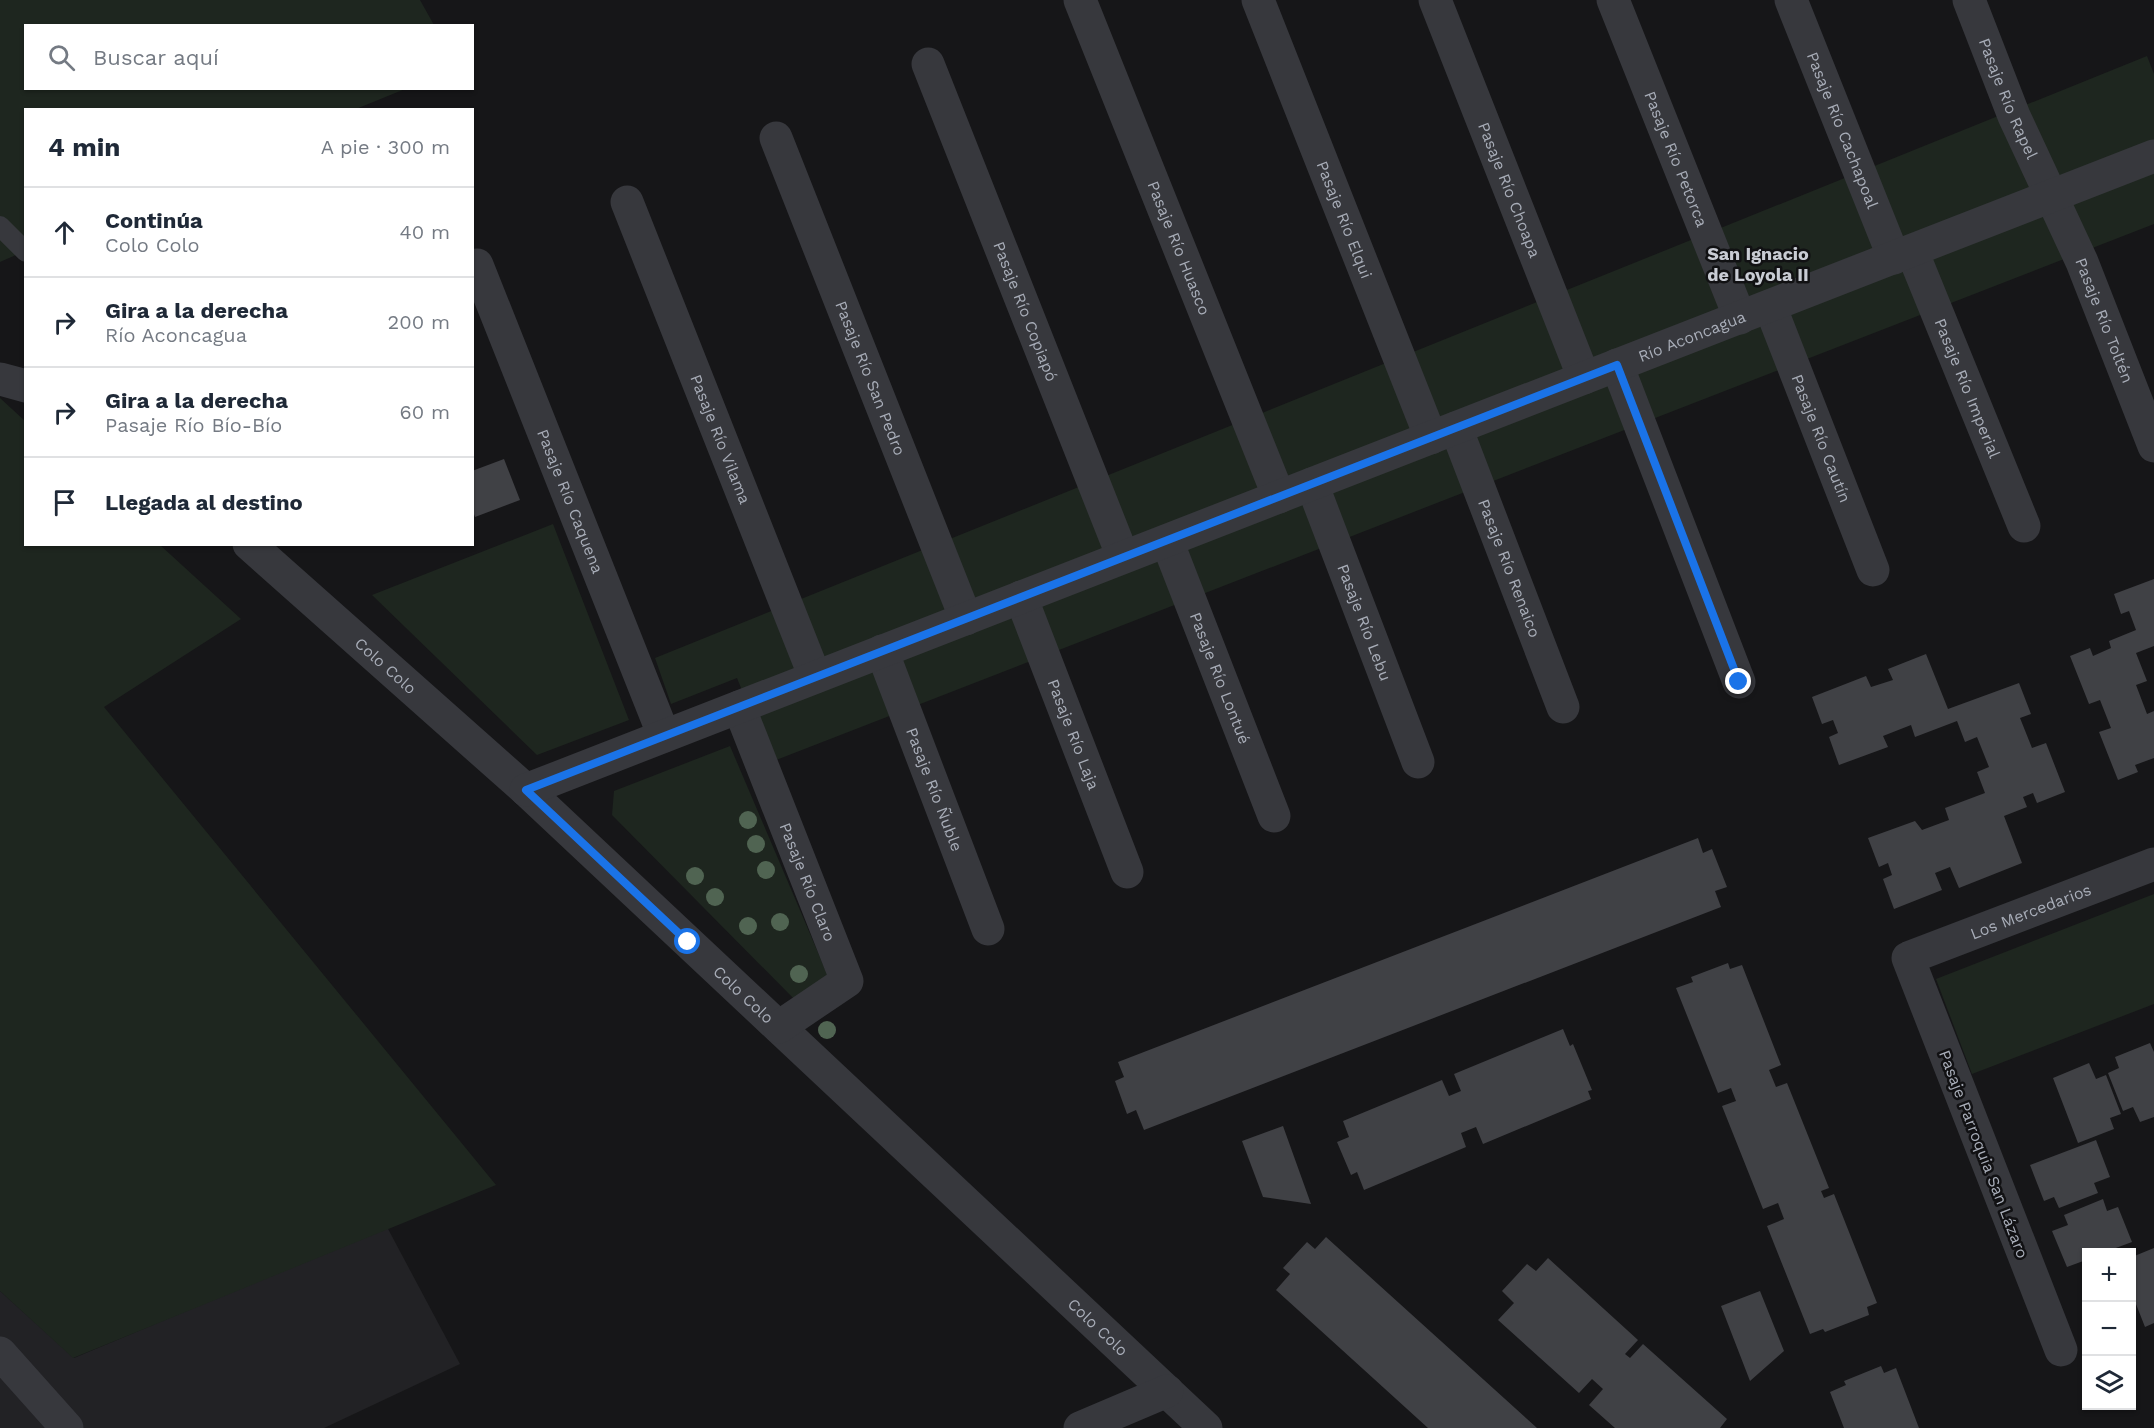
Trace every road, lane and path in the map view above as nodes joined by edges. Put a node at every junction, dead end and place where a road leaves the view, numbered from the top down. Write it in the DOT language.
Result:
graph roads {
  1 [pos="1080,0"];
  2 [pos="1258,0"];
  3 [pos="1435,0"];
  4 [pos="1613,0"];
  5 [pos="1791,0"];
  6 [pos="1969,0"];
  7 [pos="928,64"];
  8 [pos="776,138"];
  9 [pos="2154,156"];
  10 [pos="2051,196"];
  11 [pos="627,202"];
  12 [pos="0,226"];
  13 [pos="24,250"];
  14 [pos="1903,254"];
  15 [pos="477,265"];
  16 [pos="1770,306"];
  17 [pos="1740,318"];
  18 [pos="1617,365"];
  19 [pos="1584,378"];
  20 [pos="0,379"];
  21 [pos="24,385"];
  22 [pos="1444,433"];
  23 [pos="2154,446"];
  24 [pos="1312,484"];
  25 [pos="1279,496"];
  26 [pos="2024,526"];
  27 [pos="1167,541"];
  28 [pos="251,546"];
  29 [pos="1124,557"];
  30 [pos="1873,570"];
  31 [pos="1021,597"];
  32 [pos="966,619"];
  33 [pos="882,651"];
  34 [pos="815,677"];
  35 [pos="1739,682"];
  36 [pos="739,707"];
  37 [pos="1563,707"];
  38 [pos="664,736"];
  39 [pos="1418,762"];
  40 [pos="526,790"];
  41 [pos="1274,816"];
  42 [pos="2154,864"];
  43 [pos="1127,872"];
  44 [pos="988,930"];
  45 [pos="1908,958"];
  46 [pos="779,1027"];
  47 [pos="2061,1350"];
  48 [pos="0,1353"];
  49 [pos="1167,1391"];
  50 [pos="67,1428"];
  51 [pos="1080,1428"];
  52 [pos="1206,1428"];
  1 -- 25 [label="street, Pasaje Río Huasco"];
  2 -- 22 [label="street, Pasaje Río Elqui"];
  3 -- 19 [label="street, Pasaje Río Choapa"];
  4 -- 17 [label="street, Pasaje Río Petorca"];
  5 -- 14 [label="street, Pasaje Río Cachapoal"];
  6 -- 10 [label="street, Pasaje Río Rapel"];
  7 -- 29 [label="street, Pasaje Río Copiapó"];
  8 -- 32 [label="street, Pasaje Río San Pedro"];
  9 -- 10 [label="street, Río Aconcagua"];
  10 -- 14 [label="street, Río Aconcagua"];
  10 -- 23 [label="street, Pasaje Río Toltén"];
  11 -- 34 [label="street, Pasaje Río Vilama"];
  12 -- 13 [label="lane"];
  14 -- 16 [label="street, Río Aconcagua"];
  14 -- 26 [label="street, Pasaje Río Imperial"];
  15 -- 38 [label="street, Pasaje Río Caquena"];
  16 -- 17 [label="street, Río Aconcagua"];
  16 -- 30 [label="street, Pasaje Río Cautín"];
  17 -- 18 [label="street, Río Aconcagua"];
  18 -- 19 [label="street, Río Aconcagua"];
  18 -- 35 [label="street"];
  19 -- 22 [label="street, Río Aconcagua"];
  20 -- 21 [label="street"];
  22 -- 24 [label="street, Río Aconcagua"];
  22 -- 37 [label="street, Pasaje Río Renaico"];
  24 -- 25 [label="street, Río Aconcagua"];
  24 -- 39 [label="street, Pasaje Río Lebu"];
  25 -- 27 [label="street, Río Aconcagua"];
  27 -- 29 [label="street, Río Aconcagua"];
  27 -- 41 [label="street, Pasaje Río Lontué"];
  28 -- 40 [label="street, Colo Colo"];
  29 -- 31 [label="street, Río Aconcagua"];
  31 -- 32 [label="street, Río Aconcagua"];
  31 -- 43 [label="street, Pasaje Río Laja"];
  32 -- 33 [label="street, Río Aconcagua"];
  33 -- 34 [label="street, Río Aconcagua"];
  33 -- 44 [label="street, Pasaje Río Ñuble"];
  34 -- 36 [label="street, Río Aconcagua"];
  36 -- 38 [label="street, Río Aconcagua"];
  36 -- 46 [label="street, Pasaje Río Claro"];
  38 -- 40 [label="street, Río Aconcagua"];
  40 -- 46 [label="street, Colo Colo"];
  42 -- 45 [label="street, Los Mercedarios"];
  45 -- 47 [label="street, Pasaje Parroquia San Lázaro"];
  46 -- 49 [label="street, Colo Colo"];
  48 -- 50 [label="street"];
  49 -- 51 [label="street"];
  49 -- 52 [label="street, Colo Colo"];
}
